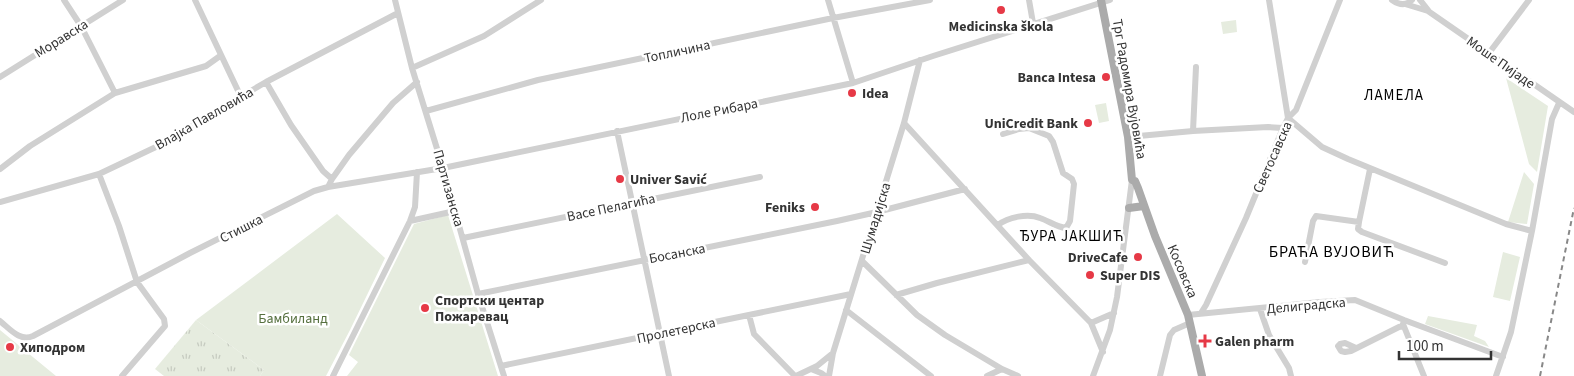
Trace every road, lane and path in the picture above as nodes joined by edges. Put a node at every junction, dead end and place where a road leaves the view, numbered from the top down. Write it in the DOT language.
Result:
graph roads {
  1 [pos="64,0"];
  2 [pos="123,0"];
  3 [pos="195,0"];
  4 [pos="395,0"];
  5 [pos="541,0"];
  6 [pos="828,0"];
  7 [pos="930,0"];
  8 [pos="1029,0"];
  9 [pos="1269,0"];
  10 [pos="1340,0"];
  11 [pos="1386,0"];
  12 [pos="1412,0"];
  13 [pos="1420,0"];
  14 [pos="1529,0"];
  15 [pos="1104,1"];
  16 [pos="1394,1"];
  17 [pos="1405,4"];
  18 [pos="1428,11"];
  19 [pos="398,13"];
  20 [pos="833,18"];
  21 [pos="1033,23"];
  22 [pos="81,26"];
  23 [pos="1489,53"];
  24 [pos="220,56"];
  25 [pos="920,60"];
  26 [pos="1196,67"];
  27 [pos="412,68"];
  28 [pos="0,76"];
  29 [pos="266,82"];
  30 [pos="417,82"];
  31 [pos="853,83"];
  32 [pos="115,93"];
  33 [pos="241,97"];
  34 [pos="1559,103"];
  35 [pos="426,111"];
  36 [pos="1574,112"];
  37 [pos="1288,118"];
  38 [pos="904,123"];
  39 [pos="1283,128"];
  40 [pos="617,131"];
  41 [pos="1193,131"];
  42 [pos="1003,134"];
  43 [pos="1128,137"];
  44 [pos="443,168"];
  45 [pos="0,169"];
  46 [pos="1370,169"];
  47 [pos="416,172"];
  48 [pos="98,174"];
  49 [pos="760,177"];
  50 [pos="332,179"];
  51 [pos="1132,180"];
  52 [pos="328,187"];
  53 [pos="964,189"];
  54 [pos="0,202"];
  55 [pos="633,203"];
  56 [pos="1144,206"];
  57 [pos="1129,208"];
  58 [pos="455,210"];
  59 [pos="877,212"];
  60 [pos="410,221"];
  61 [pos="1358,222"];
  62 [pos="998,225"];
  63 [pos="1532,230"];
  64 [pos="463,238"];
  65 [pos="644,260"];
  66 [pos="1029,260"];
  67 [pos="862,261"];
  68 [pos="1305,262"];
  69 [pos="1445,263"];
  70 [pos="137,282"];
  71 [pos="478,294"];
  72 [pos="851,294"];
  73 [pos="896,295"];
  74 [pos="1260,309"];
  75 [pos="846,310"];
  76 [pos="1201,313"];
  77 [pos="749,314"];
  78 [pos="1114,314"];
  79 [pos="1189,319"];
  80 [pos="0,321"];
  81 [pos="1091,323"];
  82 [pos="1404,323"];
  83 [pos="660,333"];
  84 [pos="1356,348"];
  85 [pos="1103,352"];
  86 [pos="834,353"];
  87 [pos="1503,357"];
  88 [pos="501,366"];
  89 [pos="811,369"];
  90 [pos="1002,369"];
  91 [pos="122,376"];
  92 [pos="333,376"];
  93 [pos="504,376"];
  94 [pos="669,376"];
  95 [pos="796,376"];
  96 [pos="825,376"];
  97 [pos="829,376"];
  98 [pos="931,376"];
  99 [pos="987,376"];
  100 [pos="1018,376"];
  101 [pos="1092,376"];
  102 [pos="1160,376"];
  103 [pos="1202,376"];
  104 [pos="1291,376"];
  105 [pos="1424,376"];
  106 [pos="1496,376"];
  1 -- 22 [label="street"];
  2 -- 22 [label="street, Моравска"];
  3 -- 24 [label="street"];
  4 -- 19 [label="street, Партизанска"];
  5 -- 27 [label="street"];
  6 -- 20 [label="street"];
  7 -- 20 [label="street, Топличина"];
  8 -- 21 [label="street"];
  9 -- 37 [label="street"];
  10 -- 37 [label="street, Светосавска"];
  11 -- 16 [label="street, Моше Пијаде"];
  12 -- 17 [label="street"];
  13 -- 18 [label="street, Моше Пијаде"];
  14 -- 23 [label="street"];
  15 -- 21 [label="street, Лоле Рибара"];
  15 -- 43 [label="main road, Трг Радомира Вујовића"];
  16 -- 17 [label="street, Моше Пијаде"];
  17 -- 18 [label="street, Моше Пијаде"];
  18 -- 23 [label="street, Моше Пијаде"];
  19 -- 27 [label="street, Партизанска"];
  19 -- 29 [label="street, Влајка Павловића"];
  20 -- 31 [label="street"];
  20 -- 35 [label="street, Топличина"];
  21 -- 25 [label="street, Лоле Рибара"];
  22 -- 28 [label="street, Моравска"];
  22 -- 32 [label="street"];
  23 -- 34 [label="street, Моше Пијаде"];
  24 -- 32 [label="street"];
  24 -- 33 [label="street"];
  25 -- 31 [label="street, Лоле Рибара"];
  25 -- 38 [label="street, Шумадијска"];
  26 -- 41 [label="street"];
  27 -- 30 [label="street, Партизанска"];
  29 -- 33 [label="street, Влајка Павловића"];
  29 -- 50 [label="street"];
  30 -- 35 [label="street, Партизанска"];
  30 -- 50 [label="street"];
  31 -- 40 [label="street, Лоле Рибара"];
  32 -- 45 [label="street"];
  33 -- 48 [label="street, Влајка Павловића"];
  34 -- 36 [label="street, Моше Пијаде"];
  34 -- 63 [label="street"];
  35 -- 44 [label="street, Партизанска"];
  37 -- 39 [label="street, Светосавска"];
  37 -- 46 [label="street"];
  38 -- 53 [label="street"];
  38 -- 59 [label="street, Шумадијска"];
  39 -- 41 [label="street"];
  39 -- 76 [label="street, Светосавска"];
  40 -- 44 [label="street, Лоле Рибара"];
  40 -- 55 [label="street"];
  41 -- 43 [label="street"];
  42 -- 62 [label="street"];
  43 -- 51 [label="main road, Трг Радомира Вујовића"];
  44 -- 47 [label="street, Лоле Рибара"];
  44 -- 58 [label="street, Партизанска"];
  46 -- 61 [label="street"];
  46 -- 63 [label="street"];
  47 -- 52 [label="street, Лоле Рибара"];
  47 -- 60 [label="street"];
  48 -- 54 [label="street, Влајка Павловића"];
  48 -- 70 [label="street"];
  49 -- 55 [label="street, Васе Пелагића"];
  50 -- 52 [label="street"];
  51 -- 56 [label="main road, Косовска"];
  51 -- 57 [label="street"];
  52 -- 70 [label="street, Стишка"];
  53 -- 59 [label="street, Босанска"];
  53 -- 62 [label="street"];
  55 -- 64 [label="street, Васе Пелагића"];
  55 -- 65 [label="street"];
  56 -- 57 [label="main road"];
  56 -- 79 [label="main road, Косовска"];
  57 -- 78 [label="street"];
  58 -- 60 [label="street"];
  58 -- 64 [label="street, Партизанска"];
  59 -- 65 [label="street, Босанска"];
  59 -- 67 [label="street, Шумадијска"];
  60 -- 92 [label="street"];
  61 -- 68 [label="street"];
  61 -- 69 [label="street"];
  62 -- 66 [label="street"];
  63 -- 87 [label="street"];
  64 -- 71 [label="street, Партизанска"];
  65 -- 71 [label="street, Босанска"];
  65 -- 83 [label="street"];
  66 -- 73 [label="street"];
  66 -- 81 [label="street"];
  67 -- 72 [label="street, Шумадијска"];
  67 -- 73 [label="street"];
  70 -- 80 [label="street, Стишка"];
  70 -- 91 [label="street"];
  71 -- 88 [label="street, Партизанска"];
  72 -- 75 [label="street, Шумадијска"];
  72 -- 77 [label="street, Пролетерска"];
  73 -- 90 [label="street"];
  74 -- 76 [label="street, Делиградска"];
  74 -- 82 [label="street, Делиградска"];
  74 -- 104 [label="street"];
  75 -- 86 [label="street, Шумадијска"];
  75 -- 98 [label="street"];
  76 -- 79 [label="street, Делиградска"];
  77 -- 83 [label="street, Пролетерска"];
  77 -- 95 [label="street"];
  78 -- 81 [label="street"];
  78 -- 85 [label="street"];
  79 -- 102 [label="street"];
  79 -- 103 [label="main road, Косовска"];
  81 -- 85 [label="street"];
  82 -- 84 [label="street"];
  82 -- 87 [label="street, Делиградска"];
  82 -- 105 [label="street"];
  83 -- 88 [label="street, Пролетерска"];
  83 -- 94 [label="street"];
  85 -- 101 [label="street"];
  86 -- 89 [label="street"];
  86 -- 97 [label="street, Шумадијска"];
  87 -- 106 [label="street"];
  88 -- 93 [label="street, Партизанска"];
  89 -- 95 [label="street"];
  89 -- 96 [label="street"];
  90 -- 99 [label="street"];
  90 -- 100 [label="street"];
}
